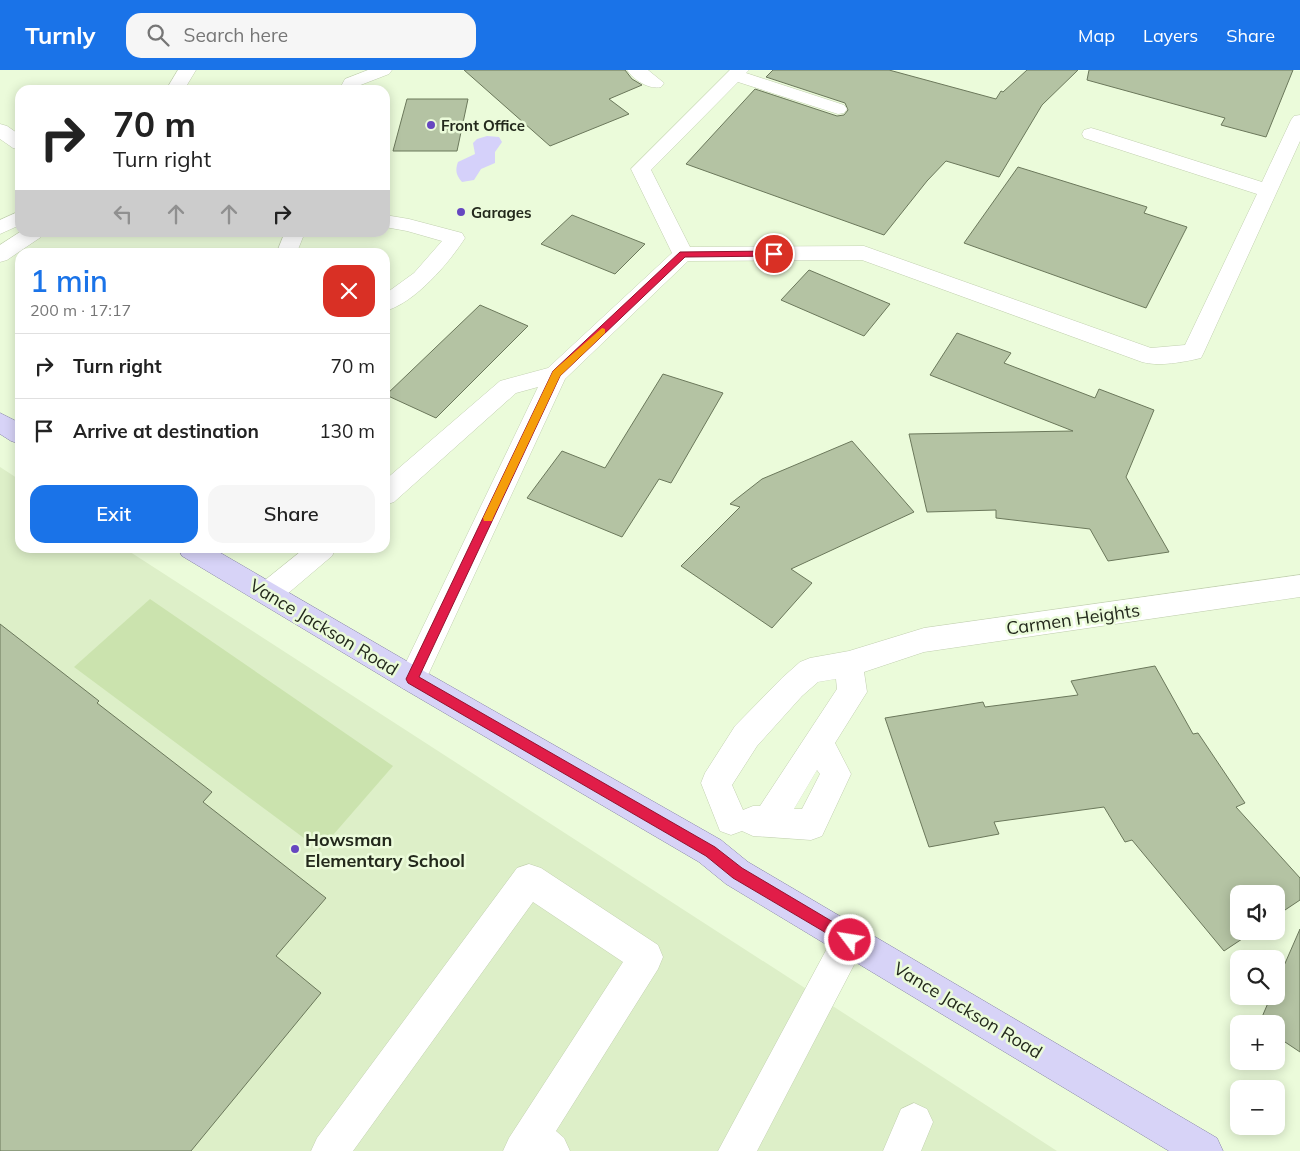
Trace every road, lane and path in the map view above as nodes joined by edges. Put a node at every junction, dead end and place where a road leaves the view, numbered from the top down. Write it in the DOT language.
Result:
graph roads {
  1 [pos="187,70"];
  2 [pos="383,70"];
  3 [pos="636,70"];
  4 [pos="737,73"];
  5 [pos="655,83"];
  6 [pos="178,85"];
  7 [pos="350,85"];
  8 [pos="838,109"];
  9 [pos="1300,120"];
  10 [pos="0,130"];
  11 [pos="1091,134"];
  12 [pos="15,140"];
  13 [pos="1268,191"];
  14 [pos="15,220"];
  15 [pos="390,223"];
  16 [pos="0,228"];
  17 [pos="27,237"];
  18 [pos="683,254"];
  19 [pos="0,255"];
  20 [pos="390,300"];
  21 [pos="556,374"];
  22 [pos="0,422"];
  23 [pos="15,432"];
  24 [pos="390,491"];
  25 [pos="200,553"];
  26 [pos="317,553"];
  27 [pos="1300,586"];
  28 [pos="269,593"];
  29 [pos="849,664"];
  30 [pos="412,679"];
  31 [pos="731,820"];
  32 [pos="710,851"];
  33 [pos="850,940"];
  34 [pos="535,1146"];
  35 [pos="330,1151"];
  36 [pos="737,1151"];
  37 [pos="1204,1151"];
  1 -- 6 [label="street"];
  2 -- 7 [label="street"];
  3 -- 5 [label="street"];
  4 -- 8 [label="street"];
  4 -- 18 [label="street"];
  9 -- 13 [label="street"];
  10 -- 12 [label="street"];
  11 -- 13 [label="street"];
  13 -- 18 [label="street"];
  14 -- 16 [label="street"];
  15 -- 20 [label="street"];
  17 -- 19 [label="street"];
  18 -- 21 [label="street"];
  21 -- 24 [label="street"];
  21 -- 30 [label="street"];
  22 -- 23 [label="main road"];
  25 -- 28 [label="main road, Vance Jackson Road"];
  26 -- 28 [label="street"];
  27 -- 29 [label="street, Carmen Heights"];
  28 -- 30 [label="main road, Vance Jackson Road"];
  29 -- 31 [label="street, Carmen Heights"];
  29 -- 31 [label="street"];
  30 -- 32 [label="main road, Vance Jackson Road"];
  31 -- 32 [label="street"];
  32 -- 33 [label="main road, Vance Jackson Road"];
  33 -- 36 [label="street"];
  33 -- 37 [label="main road, Vance Jackson Road"];
  34 -- 35 [label="street"];
}
